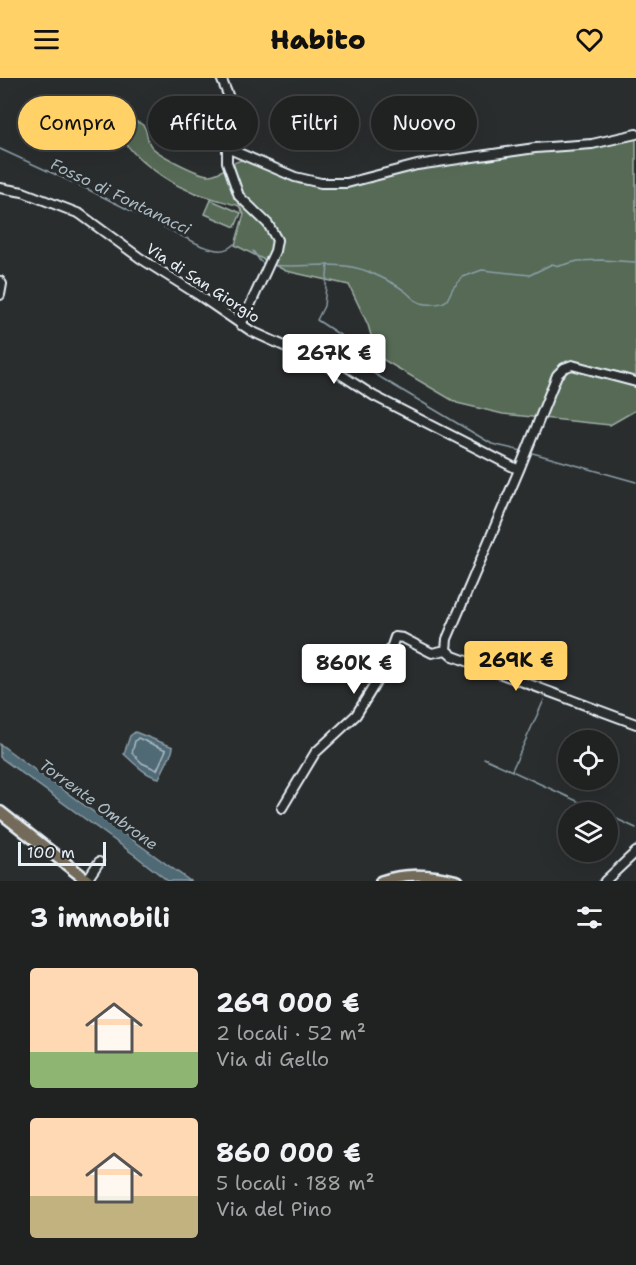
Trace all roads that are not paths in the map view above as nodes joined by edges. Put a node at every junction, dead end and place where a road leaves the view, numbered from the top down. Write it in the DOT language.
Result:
graph roads {
  1 [pos="221,78"];
  2 [pos="228,96"];
  3 [pos="636,134"];
  4 [pos="227,150"];
  5 [pos="232,150"];
  6 [pos="0,188"];
  7 [pos="0,281"];
  8 [pos="0,295"];
  9 [pos="241,325"];
  10 [pos="636,382"];
  11 [pos="519,470"];
  12 [pos="446,650"];
  13 [pos="636,724"];
  14 [pos="282,808"];
  15 [pos="0,812"];
  16 [pos="0,820"];
  17 [pos="636,852"];
  18 [pos="99,862"];
  19 [pos="85,880"];
  20 [pos="381,881"];
  21 [pos="458,881"];
  22 [pos="605,881"];
  1 -- 2 [label="street"];
  3 -- 5 [label="street"];
  4 -- 9 [label="street"];
  6 -- 9 [label="street, Via di San Giorgio"];
  7 -- 8 [label="street"];
  9 -- 11 [label="street, Via di San Giorgio"];
  10 -- 11 [label="street"];
  11 -- 12 [label="street"];
  12 -- 13 [label="street"];
  12 -- 14 [label="street"];
  15 -- 19 [label="highway"];
  16 -- 19 [label="highway"];
  17 -- 22 [label="street"];
  18 -- 19 [label="street"];
  20 -- 21 [label="main road"];
}
